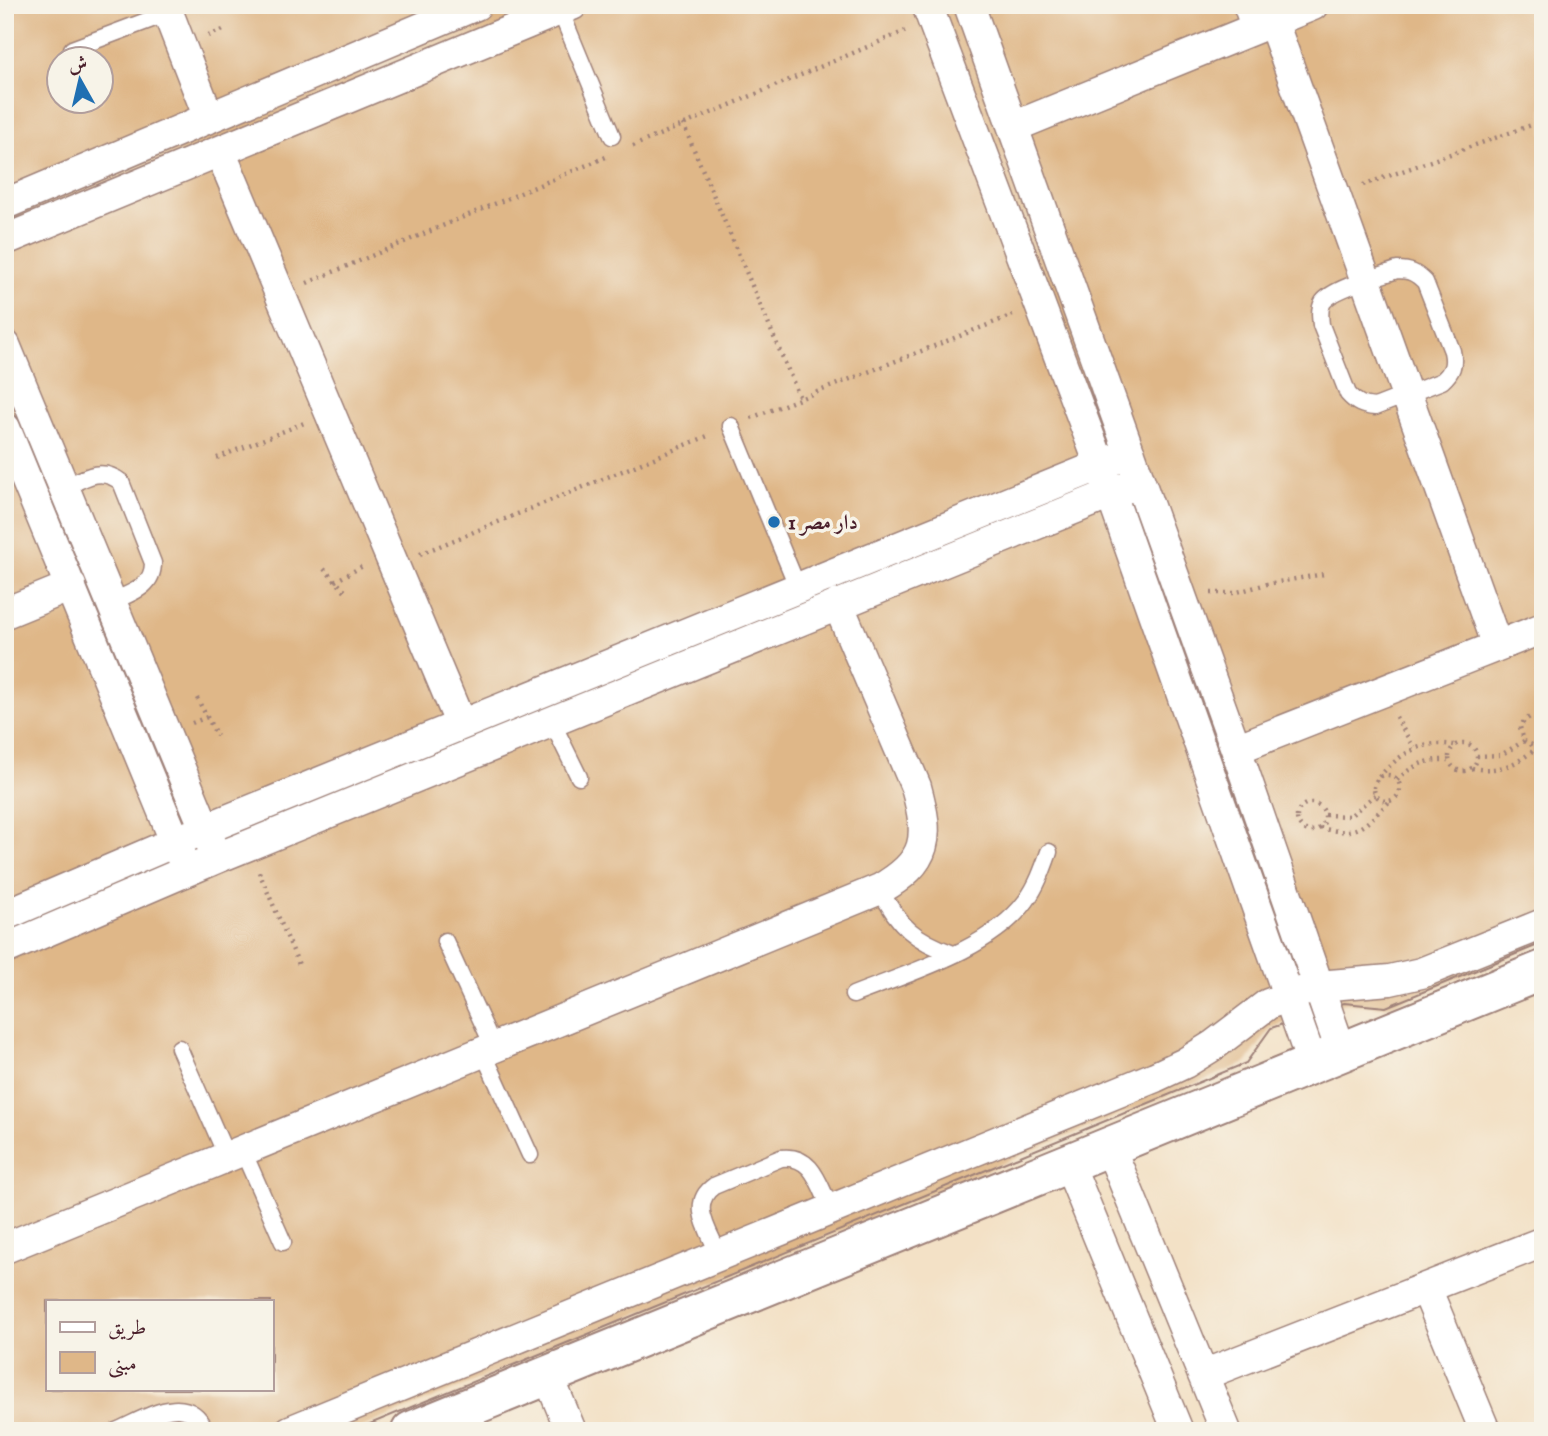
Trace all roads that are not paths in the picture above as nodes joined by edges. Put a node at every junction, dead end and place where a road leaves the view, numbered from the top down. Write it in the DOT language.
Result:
graph roads {
  1 [pos="476,5"];
  2 [pos="927,5"];
  3 [pos="969,5"];
  4 [pos="1313,5"];
  5 [pos="566,8"];
  6 [pos="167,9"];
  7 [pos="1255,19"];
  8 [pos="79,46"];
  9 [pos="209,118"];
  10 [pos="1013,127"];
  11 [pos="612,136"];
  12 [pos="220,151"];
  13 [pos="5,204"];
  14 [pos="5,240"];
  15 [pos="1366,281"];
  16 [pos="5,345"];
  17 [pos="1407,396"];
  18 [pos="731,426"];
  19 [pos="5,428"];
  20 [pos="1130,453"];
  21 [pos="1100,465"];
  22 [pos="1140,482"];
  23 [pos="64,488"];
  24 [pos="1111,494"];
  25 [pos="71,586"];
  26 [pos="798,588"];
  27 [pos="111,602"];
  28 [pos="838,604"];
  29 [pos="5,613"];
  30 [pos="1543,628"];
  31 [pos="1497,646"];
  32 [pos="552,722"];
  33 [pos="461,725"];
  34 [pos="1236,749"];
  35 [pos="579,777"];
  36 [pos="205,829"];
  37 [pos="175,842"];
  38 [pos="1049,852"];
  39 [pos="217,858"];
  40 [pos="187,871"];
  41 [pos="880,889"];
  42 [pos="5,915"];
  43 [pos="1543,924"];
  44 [pos="445,941"];
  45 [pos="5,949"];
  46 [pos="953,954"];
  47 [pos="1543,970"];
  48 [pos="1318,986"];
  49 [pos="853,995"];
  50 [pos="1288,996"];
  51 [pos="179,1048"];
  52 [pos="488,1050"];
  53 [pos="1326,1057"];
  54 [pos="1109,1145"];
  55 [pos="235,1154"];
  56 [pos="530,1155"];
  57 [pos="1068,1162"];
  58 [pos="831,1209"];
  59 [pos="283,1242"];
  60 [pos="1543,1242"];
  61 [pos="5,1248"];
  62 [pos="719,1255"];
  63 [pos="1426,1288"];
  64 [pos="547,1373"];
  65 [pos="1203,1375"];
  66 [pos="116,1431"];
  67 [pos="206,1431"];
  68 [pos="290,1431"];
  69 [pos="411,1431"];
  70 [pos="571,1431"];
  71 [pos="1178,1431"];
  72 [pos="1226,1431"];
  73 [pos="1485,1431"];
  1 -- 9 [label="street"];
  2 -- 21 [label="street"];
  3 -- 10 [label="street"];
  4 -- 7 [label="street"];
  5 -- 11 [label="lane"];
  5 -- 12 [label="street"];
  6 -- 8 [label="lane"];
  6 -- 9 [label="street"];
  7 -- 10 [label="street"];
  7 -- 15 [label="street"];
  9 -- 13 [label="street"];
  10 -- 20 [label="street"];
  12 -- 14 [label="street"];
  12 -- 33 [label="street"];
  15 -- 17 [label="street"];
  15 -- 17 [label="lane"];
  15 -- 17 [label="lane"];
  16 -- 23 [label="street"];
  17 -- 31 [label="street"];
  18 -- 26 [label="lane"];
  19 -- 25 [label="street"];
  20 -- 21 [label="street"];
  20 -- 22 [label="street"];
  21 -- 24 [label="street"];
  21 -- 26 [label="street"];
  22 -- 24 [label="street"];
  22 -- 34 [label="street"];
  23 -- 27 [label="street"];
  23 -- 27 [label="lane"];
  24 -- 28 [label="street"];
  24 -- 50 [label="street"];
  25 -- 29 [label="street"];
  25 -- 37 [label="street"];
  26 -- 33 [label="street"];
  27 -- 36 [label="street"];
  28 -- 32 [label="street"];
  28 -- 41 [label="street"];
  30 -- 31 [label="street"];
  31 -- 34 [label="street"];
  32 -- 35 [label="lane"];
  32 -- 39 [label="street"];
  33 -- 36 [label="street"];
  34 -- 48 [label="street"];
  36 -- 37 [label="street"];
  36 -- 39 [label="street"];
  37 -- 40 [label="street"];
  37 -- 42 [label="street"];
  38 -- 46 [label="lane"];
  39 -- 40 [label="street"];
  40 -- 45 [label="street"];
  41 -- 46 [label="lane"];
  41 -- 52 [label="street"];
  43 -- 48 [label="street"];
  44 -- 52 [label="lane"];
  46 -- 49 [label="lane"];
  47 -- 53 [label="street"];
  48 -- 50 [label="street"];
  48 -- 53 [label="street"];
  50 -- 53 [label="street"];
  50 -- 58 [label="street"];
  51 -- 55 [label="lane"];
  52 -- 55 [label="street"];
  52 -- 56 [label="lane"];
  53 -- 54 [label="street"];
  54 -- 57 [label="street"];
  54 -- 65 [label="street"];
  55 -- 59 [label="lane"];
  55 -- 61 [label="street"];
  57 -- 64 [label="street"];
  57 -- 71 [label="street"];
  58 -- 62 [label="street"];
  58 -- 62 [label="lane"];
  60 -- 63 [label="street"];
  62 -- 68 [label="street"];
  63 -- 65 [label="street"];
  63 -- 73 [label="street"];
  64 -- 69 [label="street"];
  64 -- 70 [label="street"];
  65 -- 72 [label="street"];
  66 -- 67 [label="lane"];
}
